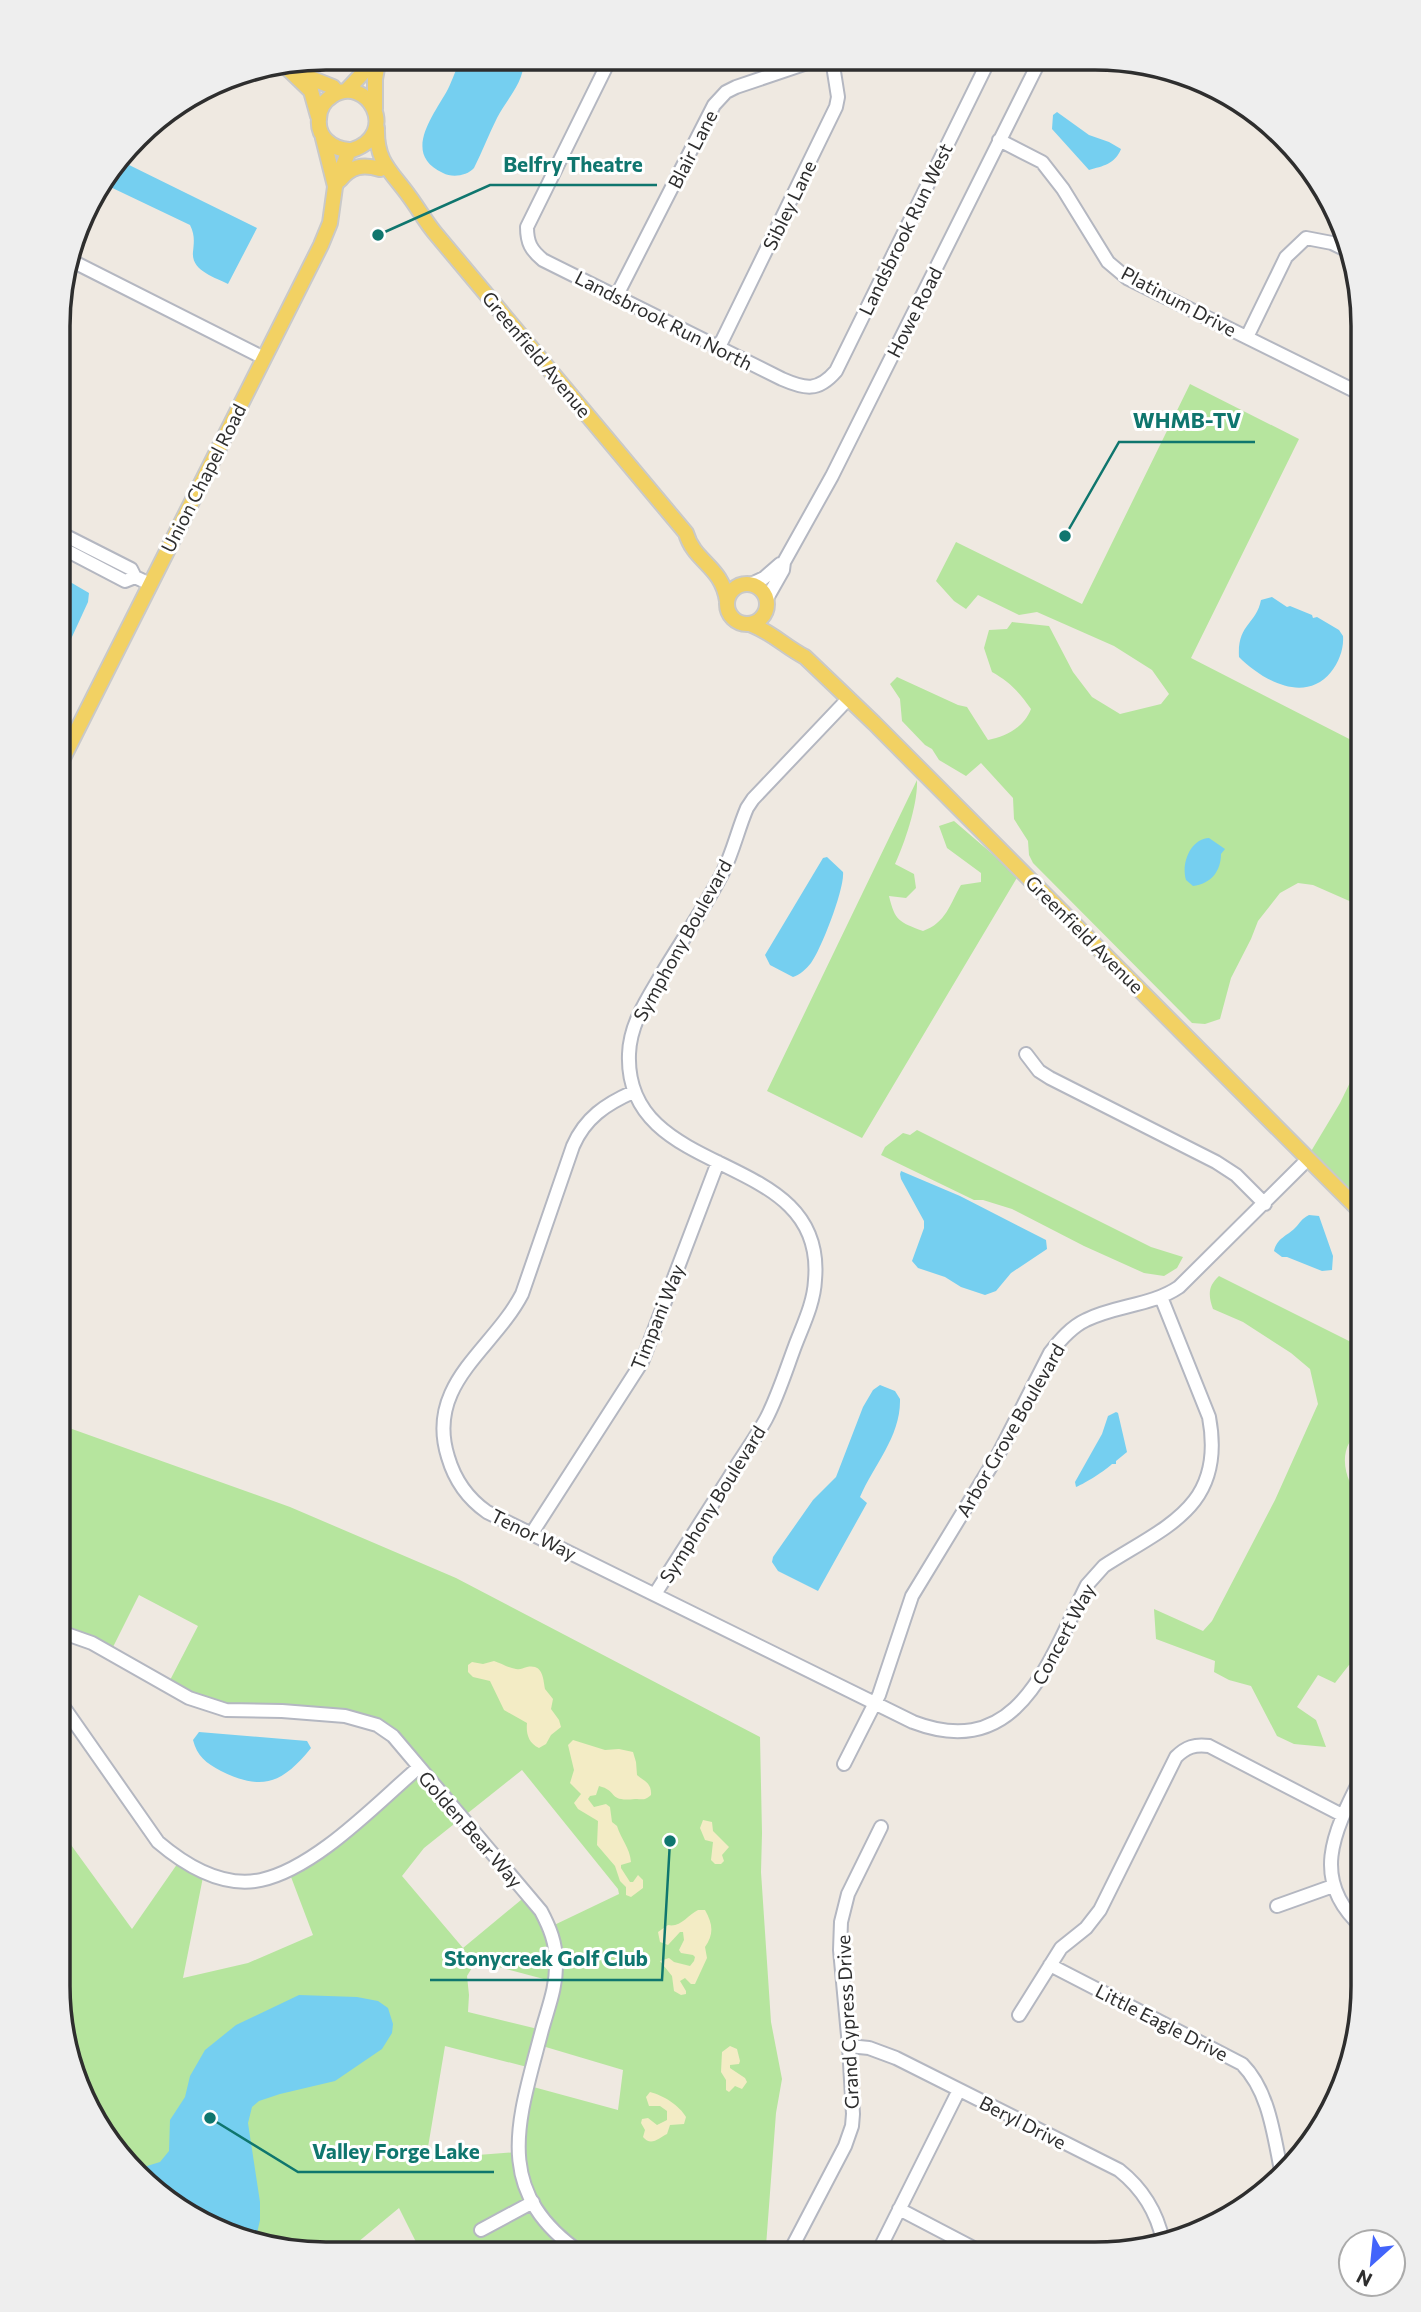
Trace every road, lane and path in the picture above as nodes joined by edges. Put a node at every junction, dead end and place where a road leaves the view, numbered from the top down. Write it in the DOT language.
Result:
graph roads {
  1 [pos="364,70"];
  2 [pos="377,70"];
  3 [pos="605,70"];
  4 [pos="786,70"];
  5 [pos="834,70"];
  6 [pos="984,70"];
  7 [pos="1035,70"];
  8 [pos="292,72"];
  9 [pos="296,72"];
  10 [pos="342,92"];
  11 [pos="376,116"];
  12 [pos="318,117"];
  13 [pos="322,135"];
  14 [pos="999,140"];
  15 [pos="351,150"];
  16 [pos="385,172"];
  17 [pos="335,187"];
  18 [pos="1338,246"];
  19 [pos="78,264"];
  20 [pos="617,295"];
  21 [pos="1247,337"];
  22 [pos="719,347"];
  23 [pos="264,358"];
  24 [pos="811,387"];
  25 [pos="1351,389"];
  26 [pos="686,533"];
  27 [pos="70,538"];
  28 [pos="70,552"];
  29 [pos="784,562"];
  30 [pos="135,577"];
  31 [pos="150,584"];
  32 [pos="746,585"];
  33 [pos="727,601"];
  34 [pos="766,603"];
  35 [pos="750,624"];
  36 [pos="805,657"];
  37 [pos="848,699"];
  38 [pos="70,744"];
  39 [pos="1026,1054"];
  40 [pos="633,1092"];
  41 [pos="1308,1159"];
  42 [pos="718,1162"];
  43 [pos="1351,1202"];
  44 [pos="1265,1204"];
  45 [pos="1161,1297"];
  46 [pos="532,1534"];
  47 [pos="655,1594"];
  48 [pos="70,1635"];
  49 [pos="875,1703"];
  50 [pos="70,1716"];
  51 [pos="844,1764"];
  52 [pos="418,1768"];
  53 [pos="1351,1797"];
  54 [pos="1342,1815"];
  55 [pos="881,1827"];
  56 [pos="1333,1886"];
  57 [pos="1277,1906"];
  58 [pos="1351,1915"];
  59 [pos="1050,1965"];
  60 [pos="1019,2015"];
  61 [pos="849,2046"];
  62 [pos="959,2090"];
  63 [pos="1279,2164"];
  64 [pos="533,2202"];
  65 [pos="899,2209"];
  66 [pos="481,2230"];
  67 [pos="1161,2233"];
  68 [pos="567,2242"];
  69 [pos="795,2242"];
  70 [pos="883,2242"];
  71 [pos="962,2242"];
  1 -- 10 [label="main road"];
  2 -- 11 [label="main road"];
  3 -- 20 [label="street, Landsbrook Run North"];
  4 -- 20 [label="street, Blair Lane"];
  5 -- 22 [label="street, Sibley Lane"];
  6 -- 24 [label="street, Landsbrook Run West"];
  7 -- 14 [label="street, Howe Road"];
  8 -- 12 [label="main road"];
  9 -- 10 [label="main road"];
  10 -- 11 [label="main road"];
  10 -- 12 [label="main road"];
  11 -- 15 [label="main road"];
  11 -- 16 [label="main road, Greenfield Avenue"];
  12 -- 13 [label="main road"];
  13 -- 15 [label="main road"];
  13 -- 17 [label="main road, Union Chapel Road"];
  14 -- 21 [label="street, Platinum Drive"];
  14 -- 29 [label="street, Howe Road"];
  15 -- 16 [label="main road, Greenfield Avenue"];
  15 -- 17 [label="main road, Union Chapel Road"];
  16 -- 17 [label="main road"];
  16 -- 26 [label="main road, Greenfield Avenue"];
  17 -- 23 [label="main road, Union Chapel Road"];
  18 -- 21 [label="street"];
  19 -- 23 [label="street"];
  20 -- 22 [label="street, Landsbrook Run North"];
  21 -- 25 [label="street, Platinum Drive"];
  22 -- 24 [label="street, Landsbrook Run North"];
  23 -- 31 [label="main road, Union Chapel Road"];
  26 -- 32 [label="main road, Greenfield Avenue"];
  26 -- 33 [label="main road, Greenfield Avenue"];
  27 -- 30 [label="street"];
  28 -- 30 [label="street"];
  29 -- 32 [label="street, Howe Road"];
  29 -- 34 [label="street, Howe Road"];
  30 -- 31 [label="street"];
  31 -- 38 [label="main road, Union Chapel Road"];
  32 -- 33 [label="main road"];
  32 -- 34 [label="main road"];
  33 -- 35 [label="main road"];
  34 -- 35 [label="main road"];
  34 -- 36 [label="main road, Greenfield Avenue"];
  35 -- 36 [label="main road, Greenfield Avenue"];
  36 -- 37 [label="main road, Greenfield Avenue"];
  37 -- 40 [label="street, Symphony Boulevard"];
  37 -- 41 [label="main road, Greenfield Avenue"];
  39 -- 44 [label="street"];
  40 -- 42 [label="street, Symphony Boulevard"];
  40 -- 46 [label="street, Tenor Way"];
  41 -- 43 [label="main road, Greenfield Avenue"];
  41 -- 44 [label="street, Arbor Grove Boulevard"];
  42 -- 46 [label="street, Timpani Way"];
  42 -- 47 [label="street, Symphony Boulevard"];
  44 -- 45 [label="street, Arbor Grove Boulevard"];
  45 -- 49 [label="street, Arbor Grove Boulevard"];
  45 -- 49 [label="street, Concert Way"];
  46 -- 47 [label="street, Tenor Way"];
  47 -- 49 [label="street, Tenor Way"];
  48 -- 52 [label="street, Golden Bear Way"];
  49 -- 51 [label="street, Arbor Grove Boulevard"];
  50 -- 52 [label="street"];
  52 -- 64 [label="street, Golden Bear Way"];
  53 -- 54 [label="street"];
  54 -- 56 [label="street"];
  54 -- 59 [label="street"];
  55 -- 61 [label="street, Grand Cypress Drive"];
  56 -- 57 [label="street"];
  56 -- 58 [label="street"];
  59 -- 60 [label="street"];
  59 -- 63 [label="street, Little Eagle Drive"];
  61 -- 62 [label="street, Beryl Drive"];
  61 -- 69 [label="street, Grand Cypress Drive"];
  62 -- 65 [label="street"];
  62 -- 67 [label="street, Beryl Drive"];
  64 -- 66 [label="street"];
  64 -- 68 [label="street, Golden Bear Way"];
  65 -- 70 [label="street"];
  65 -- 71 [label="street"];
}
